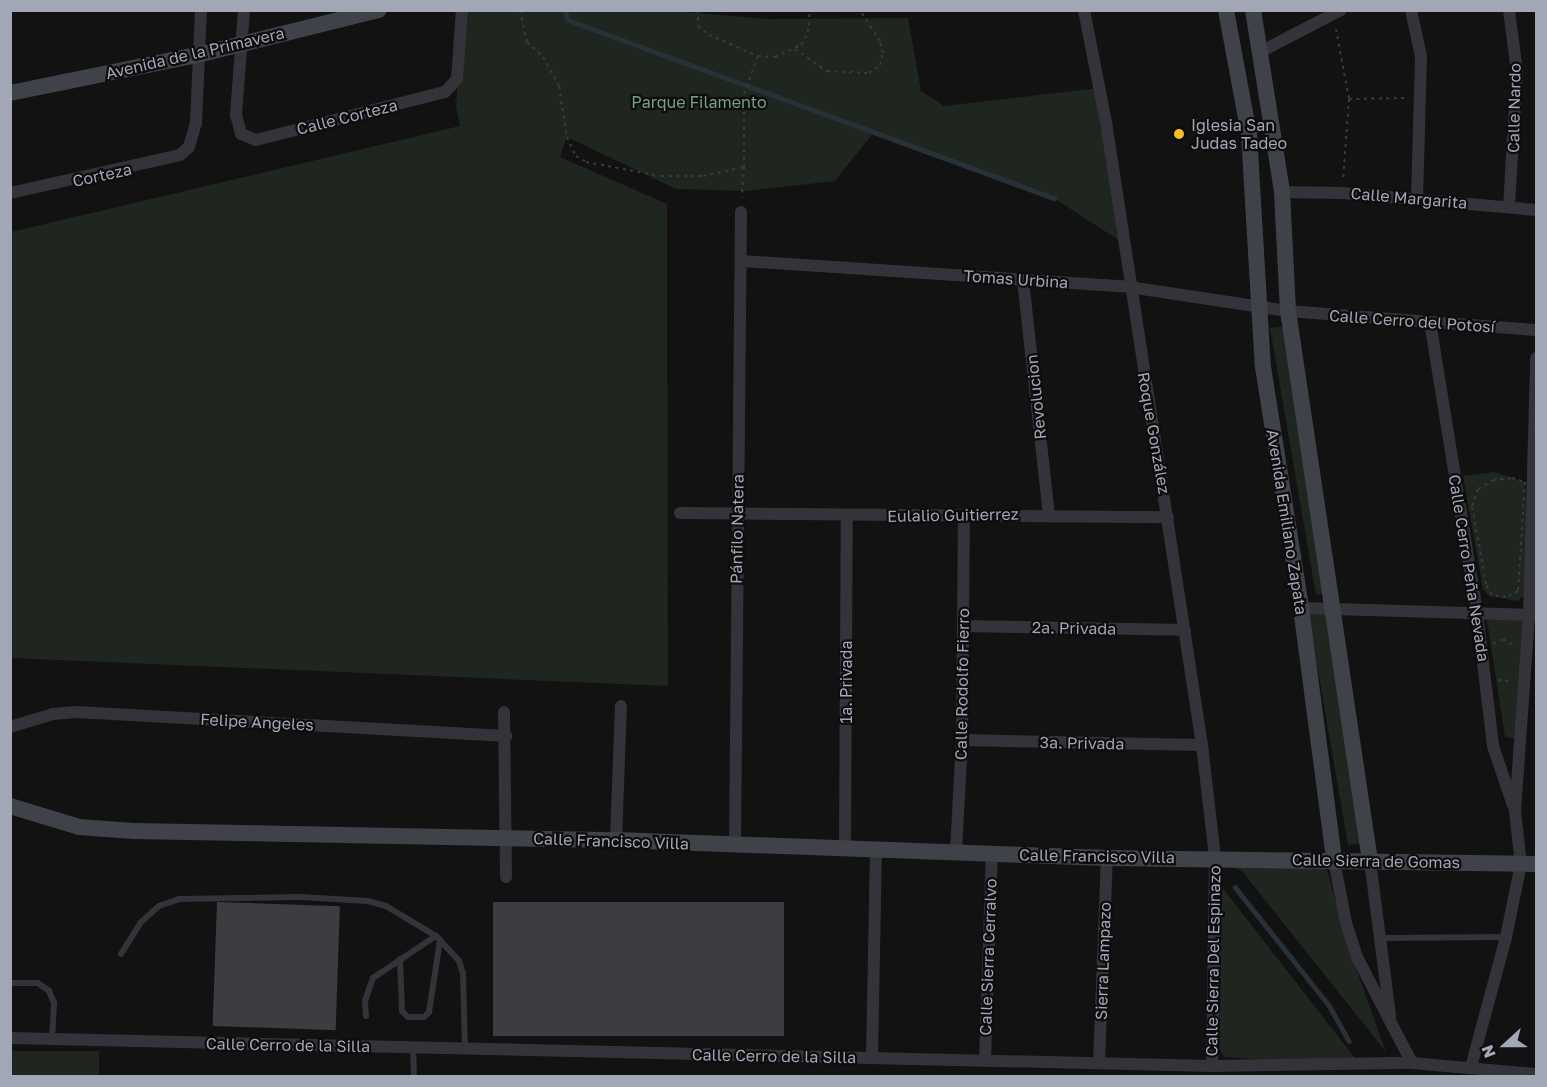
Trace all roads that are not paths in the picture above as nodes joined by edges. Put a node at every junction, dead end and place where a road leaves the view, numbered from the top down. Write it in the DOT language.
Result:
graph roads {
  1 [pos="201,10"];
  2 [pos="244,10"];
  3 [pos="379,10"];
  4 [pos="462,10"];
  5 [pos="1084,10"];
  6 [pos="1226,10"];
  7 [pos="1253,10"];
  8 [pos="1411,10"];
  9 [pos="1509,10"];
  10 [pos="1337,12"];
  11 [pos="236,44"];
  12 [pos="1262,51"];
  13 [pos="201,53"];
  14 [pos="10,93"];
  15 [pos="1281,192"];
  16 [pos="10,193"];
  17 [pos="1417,200"];
  18 [pos="1509,206"];
  19 [pos="1536,210"];
  20 [pos="741,212"];
  21 [pos="742,261"];
  22 [pos="1023,280"];
  23 [pos="1129,287"];
  24 [pos="1258,307"];
  25 [pos="1288,311"];
  26 [pos="1430,322"];
  27 [pos="1536,330"];
  28 [pos="1536,358"];
  29 [pos="680,513"];
  30 [pos="737,513"];
  31 [pos="1049,514"];
  32 [pos="847,516"];
  33 [pos="964,516"];
  34 [pos="1168,517"];
  35 [pos="1301,608"];
  36 [pos="1334,608"];
  37 [pos="1477,613"];
  38 [pos="1533,615"];
  39 [pos="963,626"];
  40 [pos="1185,630"];
  41 [pos="621,706"];
  42 [pos="504,712"];
  43 [pos="10,727"];
  44 [pos="506,736"];
  45 [pos="962,740"];
  46 [pos="1202,745"];
  47 [pos="10,806"];
  48 [pos="1515,811"];
  49 [pos="507,838"];
  50 [pos="616,840"];
  51 [pos="735,846"];
  52 [pos="845,847"];
  53 [pos="876,849"];
  54 [pos="956,852"];
  55 [pos="992,853"];
  56 [pos="1215,857"];
  57 [pos="1107,858"];
  58 [pos="1334,860"];
  59 [pos="1370,861"];
  60 [pos="1528,864"];
  61 [pos="506,877"];
  62 [pos="1506,937"];
  63 [pos="438,938"];
  64 [pos="1380,939"];
  65 [pos="121,954"];
  66 [pos="400,959"];
  67 [pos="10,983"];
  68 [pos="366,1016"];
  69 [pos="1391,1023"];
  70 [pos="10,1038"];
  71 [pos="52,1039"];
  72 [pos="413,1048"];
  73 [pos="465,1051"];
  74 [pos="872,1057"];
  75 [pos="985,1061"];
  76 [pos="1099,1063"];
  77 [pos="1412,1063"];
  78 [pos="1212,1066"];
  79 [pos="1471,1066"];
  80 [pos="1536,1074"];
  81 [pos="414,1077"];
  1 -- 13 [label="street"];
  2 -- 11 [label="street"];
  3 -- 11 [label="street, Avenida de la Primavera"];
  4 -- 11 [label="street, Calle Corteza"];
  5 -- 23 [label="street, Roque González"];
  6 -- 24 [label="street, Avenida Emiliano Zapata"];
  7 -- 12 [label="street, Avenida Emiliano Zapata"];
  8 -- 17 [label="street"];
  9 -- 18 [label="street, Calle Nardo"];
  10 -- 12 [label="street"];
  11 -- 13 [label="street, Avenida de la Primavera"];
  12 -- 15 [label="street, Avenida Emiliano Zapata"];
  13 -- 14 [label="street, Avenida de la Primavera"];
  13 -- 16 [label="street, Corteza"];
  15 -- 17 [label="street, Calle Margarita"];
  15 -- 25 [label="street, Avenida Emiliano Zapata"];
  17 -- 18 [label="street, Calle Margarita"];
  18 -- 19 [label="street, Calle Margarita"];
  20 -- 21 [label="street, Pánfilo Natera"];
  21 -- 22 [label="street, Tomas Urbina"];
  21 -- 30 [label="street, Pánfilo Natera"];
  22 -- 23 [label="street, Tomas Urbina"];
  22 -- 31 [label="street, Revolucion"];
  23 -- 24 [label="street, Tomas Urbina"];
  23 -- 34 [label="street, Roque González"];
  24 -- 25 [label="street, Tomas Urbina"];
  24 -- 35 [label="street, Avenida Emiliano Zapata"];
  25 -- 26 [label="street, Calle Cerro del Potosí"];
  25 -- 36 [label="street, Avenida Emiliano Zapata"];
  26 -- 27 [label="street, Calle Cerro del Potosí"];
  26 -- 37 [label="street, Calle Cerro Peña Nevada"];
  28 -- 38 [label="street"];
  29 -- 30 [label="street, Eulalio Guitierrez"];
  30 -- 32 [label="street, Eulalio Guitierrez"];
  30 -- 51 [label="street, Pánfilo Natera"];
  31 -- 33 [label="street, Eulalio Guitierrez"];
  31 -- 34 [label="street, Eulalio Guitierrez"];
  32 -- 33 [label="street, Eulalio Guitierrez"];
  32 -- 52 [label="street, 1a. Privada"];
  33 -- 39 [label="street, Calle Rodolfo Fierro"];
  34 -- 40 [label="street, Roque González"];
  35 -- 36 [label="street"];
  35 -- 58 [label="street, Avenida Emiliano Zapata"];
  36 -- 37 [label="street"];
  36 -- 59 [label="street, Avenida Emiliano Zapata"];
  37 -- 38 [label="street"];
  37 -- 48 [label="street, Calle Cerro Peña Nevada"];
  38 -- 48 [label="street"];
  39 -- 40 [label="street, 2a. Privada"];
  39 -- 45 [label="street, Calle Rodolfo Fierro"];
  40 -- 46 [label="street, Roque González"];
  41 -- 50 [label="street"];
  42 -- 44 [label="street"];
  43 -- 44 [label="street, Felipe Angeles"];
  44 -- 49 [label="street"];
  45 -- 46 [label="street, 3a. Privada"];
  45 -- 54 [label="street, Calle Rodolfo Fierro"];
  46 -- 56 [label="street, Roque González"];
  47 -- 49 [label="street, Calle Francisco Villa"];
  48 -- 60 [label="street"];
  49 -- 50 [label="street, Calle Francisco Villa"];
  49 -- 61 [label="street"];
  50 -- 51 [label="street, Calle Francisco Villa"];
  51 -- 52 [label="street, Calle Francisco Villa"];
  52 -- 53 [label="street, Calle Francisco Villa"];
  53 -- 54 [label="street, Calle Francisco Villa"];
  53 -- 74 [label="street"];
  54 -- 55 [label="street, Calle Francisco Villa"];
  55 -- 57 [label="street, Calle Francisco Villa"];
  55 -- 75 [label="street, Calle Sierra Cerralvo"];
  56 -- 57 [label="street, Calle Francisco Villa"];
  56 -- 58 [label="street, Calle Sierra de Gomas"];
  56 -- 78 [label="street, Calle Sierra Del Espinazo"];
  57 -- 76 [label="street, Sierra Lampazo"];
  58 -- 59 [label="street, Calle Sierra de Gomas"];
  58 -- 69 [label="street, Avenida Emiliano Zapata"];
  59 -- 60 [label="street, Calle Sierra de Gomas"];
  59 -- 64 [label="street, Avenida Emiliano Zapata"];
  60 -- 62 [label="street"];
  62 -- 64 [label="lane"];
  62 -- 79 [label="street"];
  63 -- 65 [label="lane"];
  63 -- 66 [label="lane"];
  63 -- 66 [label="lane"];
  63 -- 73 [label="lane"];
  64 -- 69 [label="street, Avenida Emiliano Zapata"];
  66 -- 68 [label="lane"];
  67 -- 71 [label="lane"];
  69 -- 77 [label="street, Avenida Emiliano Zapata"];
  70 -- 71 [label="street, Calle Cerro de la Silla"];
  71 -- 72 [label="street, Calle Cerro de la Silla"];
  72 -- 73 [label="street, Calle Cerro de la Silla"];
  72 -- 81 [label="lane"];
  73 -- 74 [label="street, Calle Cerro de la Silla"];
  74 -- 75 [label="street, Calle Cerro de la Silla"];
  75 -- 76 [label="street, Calle Cerro de la Silla"];
  76 -- 78 [label="street, Calle Cerro de la Silla"];
  77 -- 78 [label="street, Calle Cerro de la Silla"];
  77 -- 79 [label="street, Calle Cerro de la Silla"];
  79 -- 80 [label="street, Calle Cerro de la Silla"];
}
